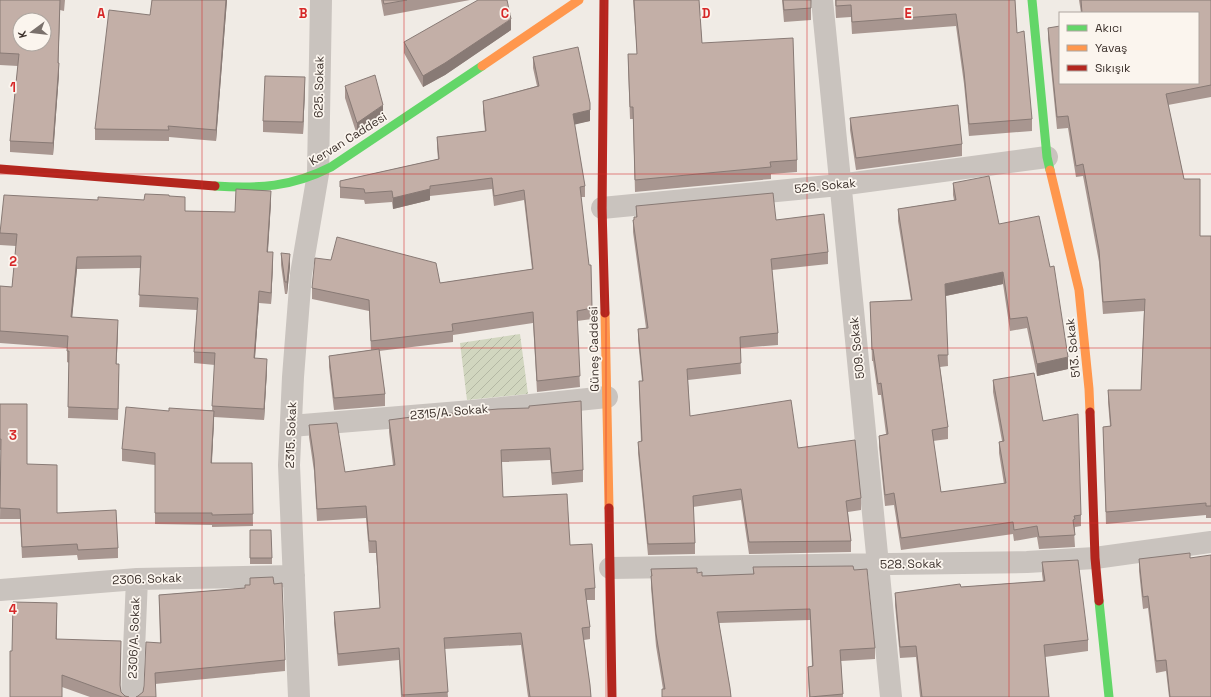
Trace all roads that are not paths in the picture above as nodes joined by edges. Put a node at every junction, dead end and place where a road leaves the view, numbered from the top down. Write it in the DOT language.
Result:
graph roads {
  1 [pos="321,0"];
  2 [pos="579,0"];
  3 [pos="604,0"];
  4 [pos="822,0"];
  5 [pos="1032,0"];
  6 [pos="1048,157"];
  7 [pos="0,169"];
  8 [pos="318,174"];
  9 [pos="839,186"];
  10 [pos="602,208"];
  11 [pos="607,396"];
  12 [pos="291,426"];
  13 [pos="1211,542"];
  14 [pos="1095,558"];
  15 [pos="879,564"];
  16 [pos="610,568"];
  17 [pos="294,576"];
  18 [pos="137,579"];
  19 [pos="0,590"];
  20 [pos="132,697"];
  21 [pos="299,697"];
  22 [pos="612,697"];
  23 [pos="891,697"];
  24 [pos="1109,697"];
  1 -- 8 [label="street, 625. Sokak"];
  2 -- 8 [label="street, Kervan Caddesi"];
  3 -- 10 [label="street, Güneş Caddesi"];
  4 -- 9 [label="street, 509. Sokak"];
  5 -- 6 [label="street, 513. Sokak"];
  6 -- 9 [label="street, 526. Sokak"];
  6 -- 14 [label="street, 513. Sokak"];
  7 -- 8 [label="street, Kervan Caddesi"];
  8 -- 12 [label="street, 2315. Sokak"];
  9 -- 10 [label="street, 526. Sokak"];
  9 -- 15 [label="street, 509. Sokak"];
  10 -- 11 [label="street, Güneş Caddesi"];
  11 -- 12 [label="street, 2315/A. Sokak"];
  11 -- 16 [label="street, Güneş Caddesi"];
  12 -- 17 [label="street, 2315. Sokak"];
  13 -- 14 [label="street, 528. Sokak"];
  14 -- 15 [label="street, 528. Sokak"];
  14 -- 24 [label="street, 513. Sokak"];
  15 -- 16 [label="street, 528. Sokak"];
  15 -- 23 [label="street, 509. Sokak"];
  16 -- 22 [label="street, Güneş Caddesi"];
  17 -- 18 [label="street, 2306. Sokak"];
  17 -- 21 [label="street, 2315. Sokak"];
  18 -- 19 [label="street, 2306. Sokak"];
  18 -- 20 [label="street, 2306/A. Sokak"];
}
